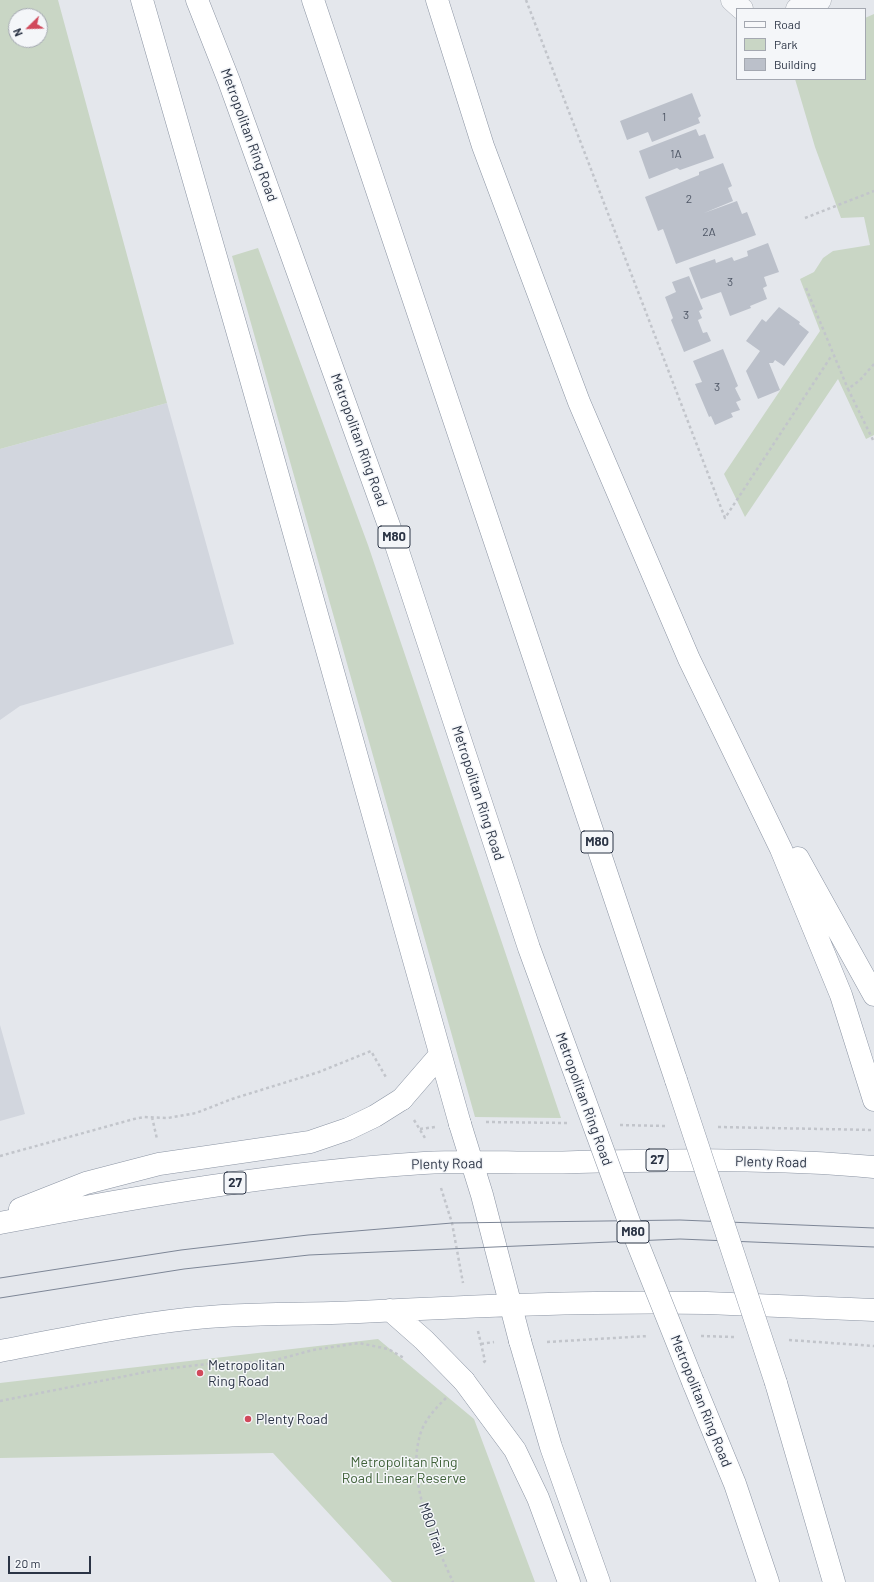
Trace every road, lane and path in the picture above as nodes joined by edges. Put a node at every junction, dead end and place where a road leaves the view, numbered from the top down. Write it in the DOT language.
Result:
graph roads {
  1 [pos="142,0"];
  2 [pos="197,0"];
  3 [pos="313,0"];
  4 [pos="437,0"];
  5 [pos="526,0"];
  6 [pos="732,0"];
  7 [pos="820,0"];
  8 [pos="741,8"];
  9 [pos="800,8"];
  10 [pos="874,190"];
  11 [pos="805,218"];
  12 [pos="806,288"];
  13 [pos="832,355"];
  14 [pos="874,364"];
  15 [pos="848,389"];
  16 [pos="874,442"];
  17 [pos="689,659"];
  18 [pos="874,994"];
  19 [pos="440,1055"];
  20 [pos="401,1100"];
  21 [pos="874,1100"];
  22 [pos="460,1124"];
  23 [pos="573,1124"];
  24 [pos="613,1124"];
  25 [pos="668,1126"];
  26 [pos="716,1127"];
  27 [pos="420,1129"];
  28 [pos="874,1130"];
  29 [pos="426,1141"];
  30 [pos="0,1156"];
  31 [pos="472,1163"];
  32 [pos="874,1167"];
  33 [pos="447,1207"];
  34 [pos="0,1217"];
  35 [pos="0,1223"];
  36 [pos="464,1283"];
  37 [pos="509,1304"];
  38 [pos="390,1310"];
  39 [pos="874,1310"];
  40 [pos="478,1331"];
  41 [pos="0,1351"];
  42 [pos="405,1359"];
  43 [pos="464,1382"];
  44 [pos="440,1393"];
  45 [pos="446,1399"];
  46 [pos="0,1401"];
  47 [pos="453,1582"];
  48 [pos="569,1582"];
  49 [pos="599,1582"];
  50 [pos="768,1582"];
  51 [pos="834,1582"];
  1 -- 19 [label="highway"];
  2 -- 50 [label="highway, Metropolitan Ring Road / M80, bridge"];
  3 -- 51 [label="highway, M80, bridge"];
  4 -- 17 [label="highway"];
  5 -- 13 [label="path"];
  6 -- 8 [label="street"];
  7 -- 9 [label="street"];
  10 -- 11 [label="path"];
  12 -- 13 [label="path"];
  13 -- 15 [label="path"];
  14 -- 15 [label="path"];
  15 -- 16 [label="path"];
  17 -- 18 [label="highway"];
  17 -- 21 [label="highway"];
  19 -- 20 [label="highway"];
  19 -- 22 [label="highway"];
  20 -- 27 [label="path"];
  20 -- 30 [label="path"];
  20 -- 34 [label="highway"];
  22 -- 23 [label="path"];
  22 -- 27 [label="path"];
  22 -- 31 [label="highway"];
  24 -- 25 [label="path"];
  26 -- 28 [label="path"];
  27 -- 29 [label="path"];
  31 -- 32 [label="highway, Plenty Road / 27"];
  31 -- 35 [label="highway, Plenty Road / 27"];
  31 -- 37 [label="highway"];
  33 -- 36 [label="path"];
  37 -- 38 [label="highway"];
  37 -- 39 [label="highway"];
  37 -- 49 [label="highway"];
  38 -- 41 [label="highway"];
  38 -- 43 [label="highway"];
  40 -- 43 [label="path, M80 Trail"];
  42 -- 46 [label="path"];
  43 -- 45 [label="path, M80 Trail"];
  43 -- 48 [label="highway"];
  44 -- 45 [label="path"];
  45 -- 47 [label="path, M80 Trail"];
}
